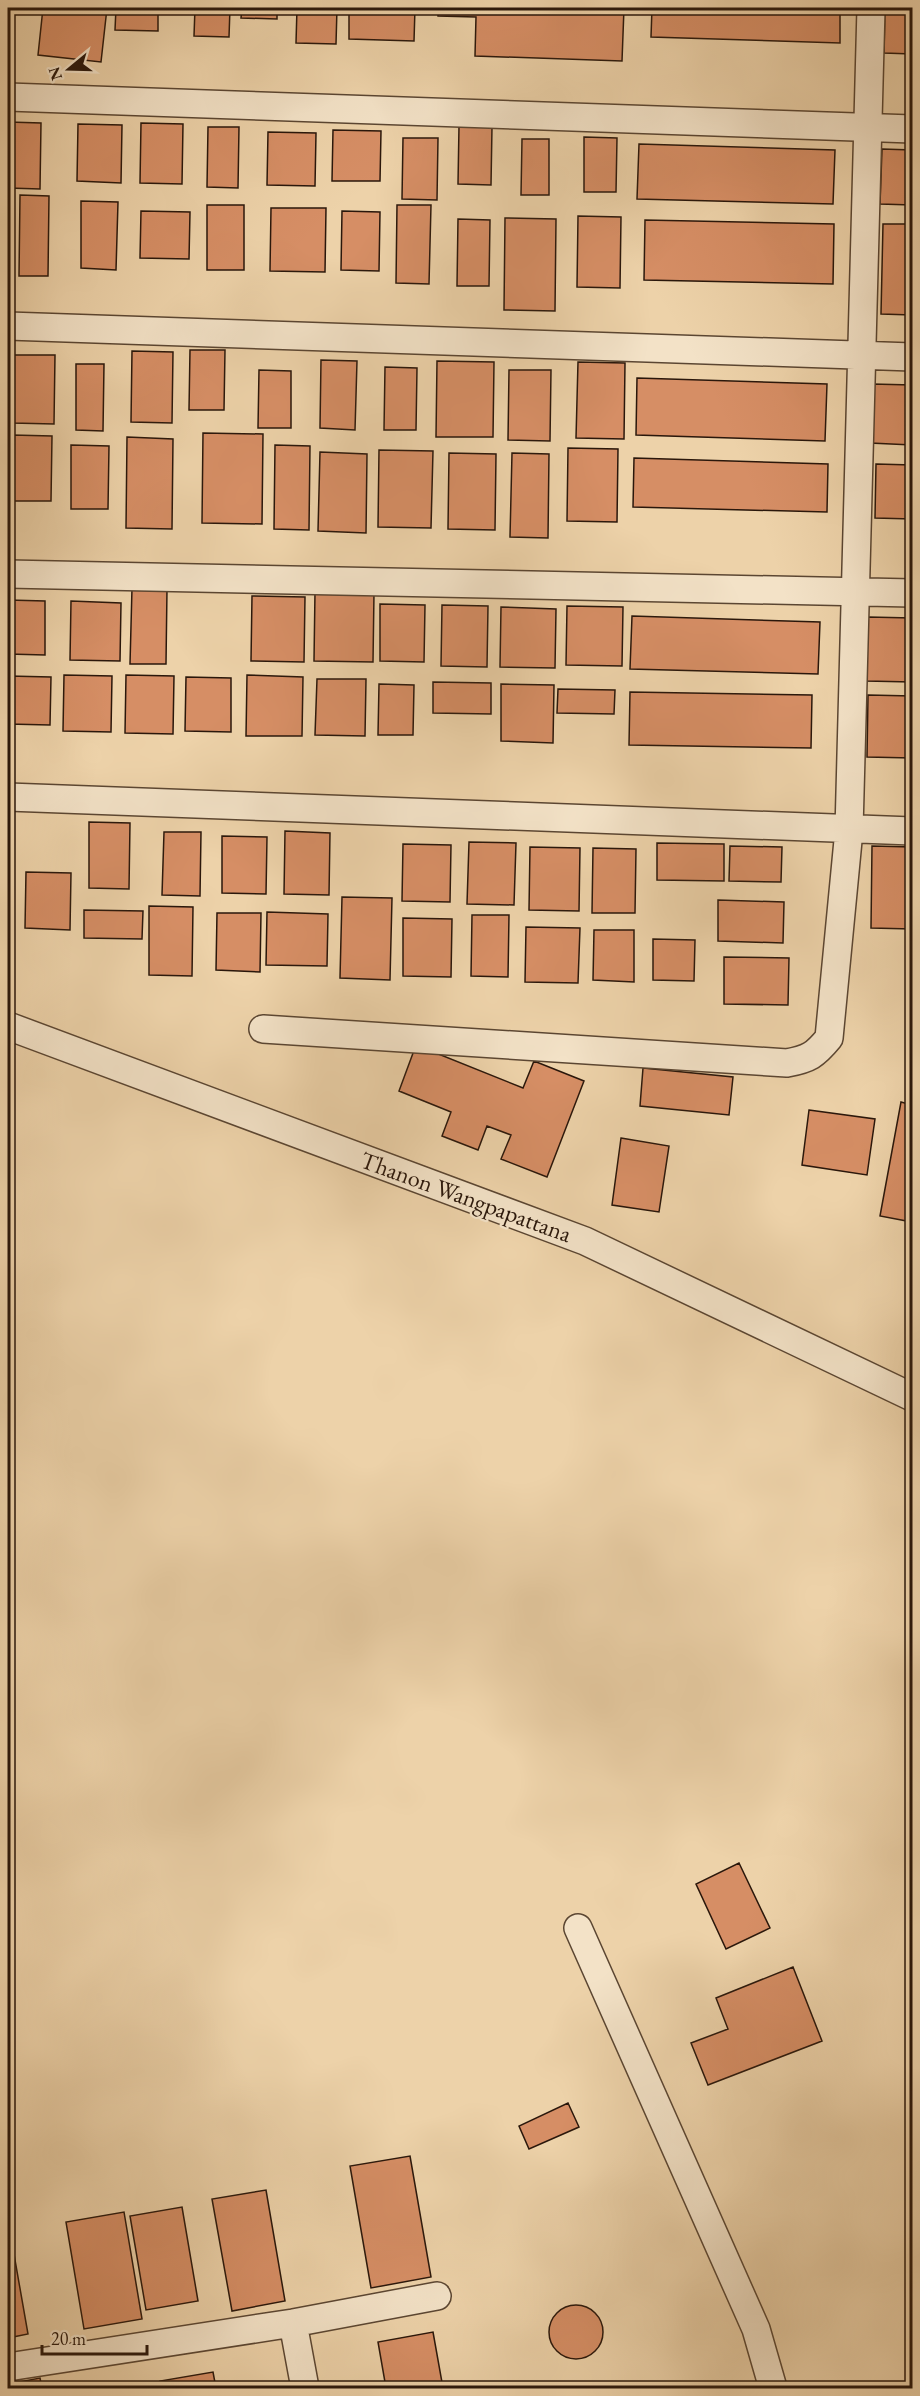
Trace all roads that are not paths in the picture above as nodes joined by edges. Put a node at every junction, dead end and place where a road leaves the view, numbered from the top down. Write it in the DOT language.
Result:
graph roads {
  1 [pos="871,8"];
  2 [pos="8,97"];
  3 [pos="867,129"];
  4 [pos="912,129"];
  5 [pos="8,326"];
  6 [pos="862,356"];
  7 [pos="912,357"];
  8 [pos="8,574"];
  9 [pos="856,592"];
  10 [pos="912,593"];
  11 [pos="8,797"];
  12 [pos="849,830"];
  13 [pos="912,831"];
  14 [pos="8,1026"];
  15 [pos="263,1029"];
  16 [pos="912,1397"];
  17 [pos="578,1928"];
  18 [pos="437,2296"];
  19 [pos="293,2323"];
  20 [pos="8,2367"];
  21 [pos="305,2388"];
  22 [pos="773,2388"];
  1 -- 3 [label="street"];
  2 -- 3 [label="street"];
  3 -- 4 [label="street"];
  3 -- 6 [label="street"];
  5 -- 6 [label="street"];
  6 -- 7 [label="street"];
  6 -- 9 [label="street"];
  8 -- 9 [label="street"];
  9 -- 10 [label="street"];
  9 -- 12 [label="street"];
  11 -- 12 [label="street"];
  12 -- 13 [label="street"];
  12 -- 15 [label="street"];
  14 -- 16 [label="street, Thanon Wangpapattana"];
  17 -- 22 [label="street"];
  18 -- 19 [label="street"];
  19 -- 20 [label="street"];
  19 -- 21 [label="street"];
}
